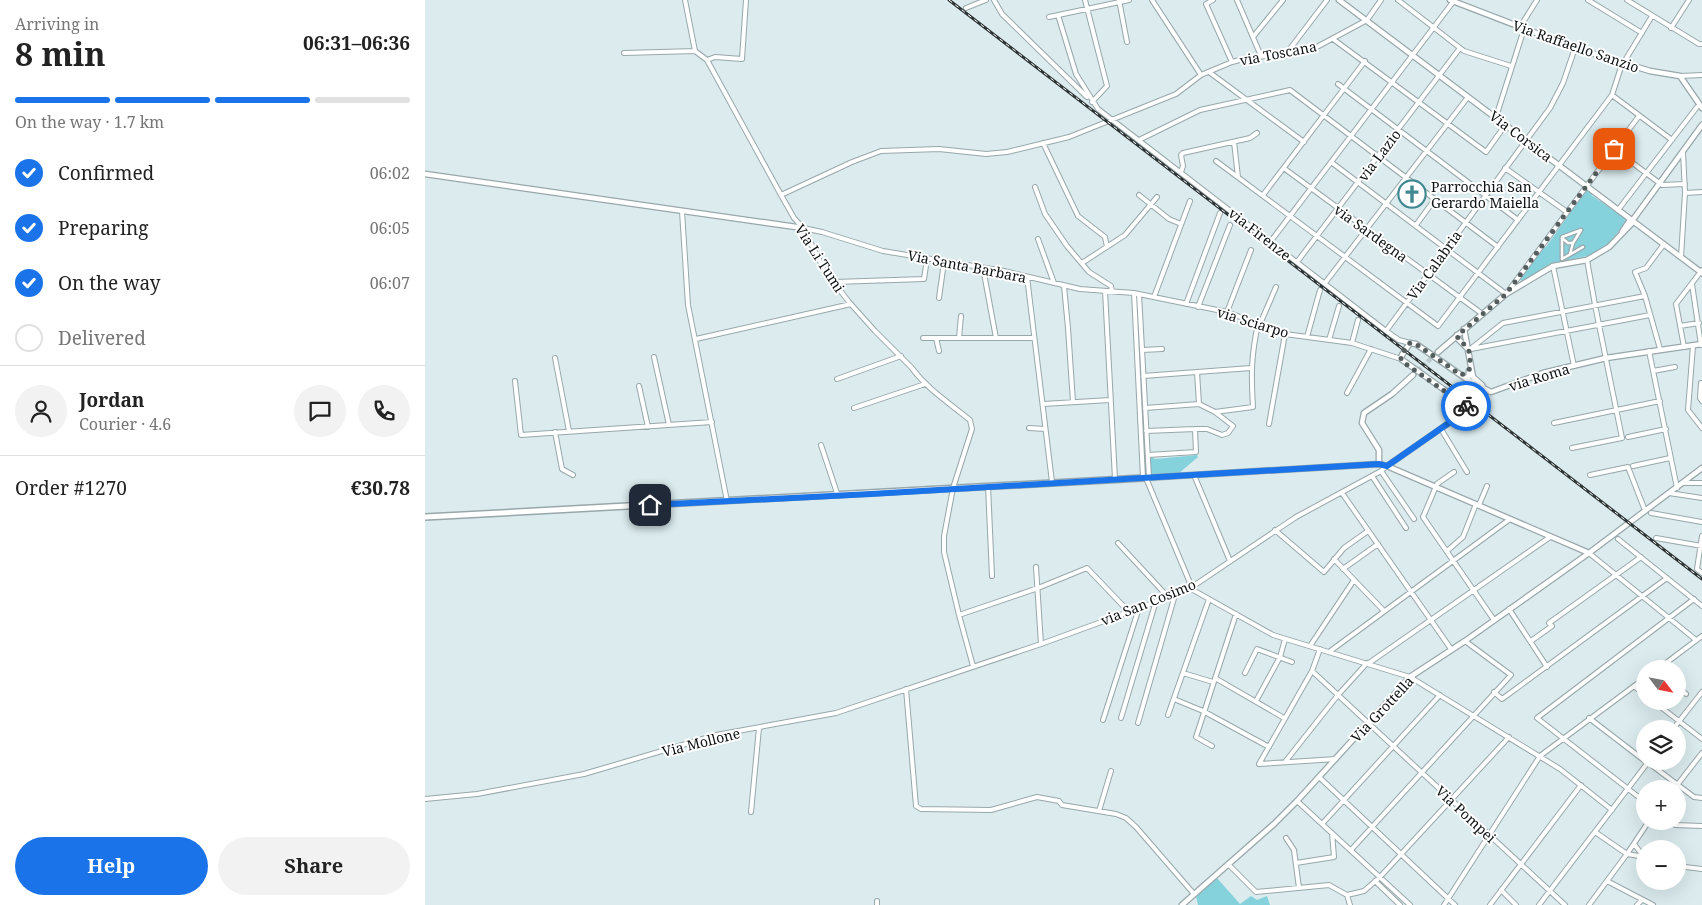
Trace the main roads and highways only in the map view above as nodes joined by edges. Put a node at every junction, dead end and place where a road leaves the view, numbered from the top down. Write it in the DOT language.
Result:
graph roads {
  1 [pos="1146,478"];
  2 [pos="425,517"];
  1 -- 2 [label="main road"];
}
